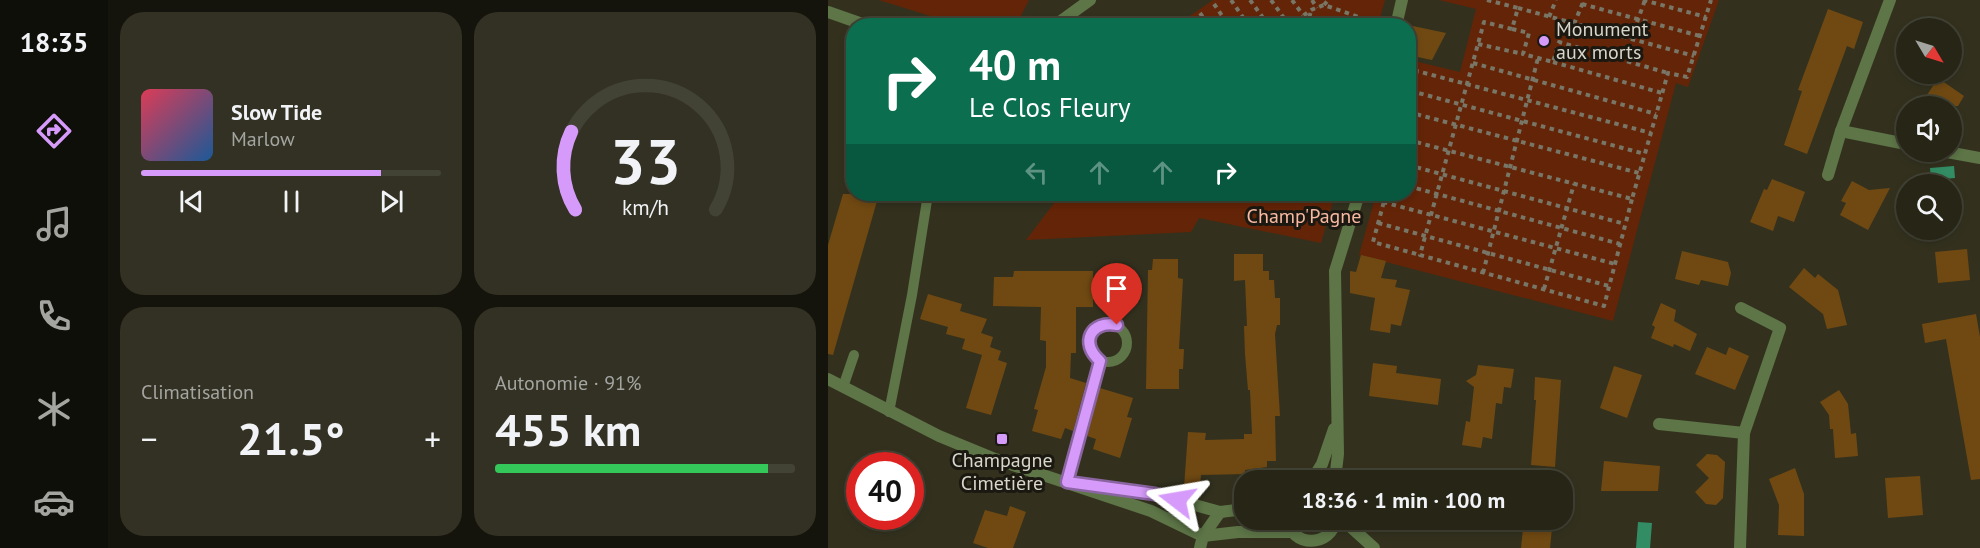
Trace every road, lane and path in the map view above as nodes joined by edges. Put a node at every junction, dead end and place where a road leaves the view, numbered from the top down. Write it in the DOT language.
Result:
graph roads {
  1 [pos="1090,0"];
  2 [pos="1231,0"];
  3 [pos="1250,0"];
  4 [pos="1271,0"];
  5 [pos="1292,0"];
  6 [pos="1312,0"];
  7 [pos="1328,0"];
  8 [pos="1402,0"];
  9 [pos="1487,0"];
  10 [pos="1556,0"];
  11 [pos="1644,0"];
  12 [pos="1711,0"];
  13 [pos="1890,0"];
  14 [pos="1493,1"];
  15 [pos="1583,2"];
  16 [pos="1214,4"];
  17 [pos="1324,5"];
  18 [pos="1317,8"];
  19 [pos="1518,8"];
  20 [pos="1311,10"];
  21 [pos="828,12"];
  22 [pos="1200,13"];
  23 [pos="1303,15"];
  24 [pos="1549,17"];
  25 [pos="1706,17"];
  26 [pos="846,18"];
  27 [pos="1065,18"];
  28 [pos="1203,18"];
  29 [pos="1224,18"];
  30 [pos="1243,18"];
  31 [pos="1263,18"];
  32 [pos="1284,18"];
  33 [pos="1299,18"];
  34 [pos="1309,18"];
  35 [pos="1362,18"];
  36 [pos="1398,18"];
  37 [pos="1638,20"];
  38 [pos="1574,24"];
  39 [pos="1512,29"];
  40 [pos="1700,36"];
  41 [pos="1631,39"];
  42 [pos="1478,44"];
  43 [pos="1523,54"];
  44 [pos="1694,56"];
  45 [pos="1538,58"];
  46 [pos="1553,62"];
  47 [pos="1473,63"];
  48 [pos="1668,73"];
  49 [pos="1416,74"];
  50 [pos="1533,80"];
  51 [pos="1467,84"];
  52 [pos="1416,93"];
  53 [pos="1662,93"];
  54 [pos="1528,101"];
  55 [pos="1461,104"];
  56 [pos="1416,114"];
  57 [pos="1656,114"];
  58 [pos="1523,120"];
  59 [pos="1455,125"];
  60 [pos="1841,131"];
  61 [pos="1651,134"];
  62 [pos="1416,142"];
  63 [pos="1518,142"];
  64 [pos="1896,142"];
  65 [pos="1448,150"];
  66 [pos="1645,154"];
  67 [pos="1962,155"];
  68 [pos="1980,158"];
  69 [pos="1416,167"];
  70 [pos="1512,167"];
  71 [pos="1639,173"];
  72 [pos="1442,174"];
  73 [pos="1828,175"];
  74 [pos="1574,184"];
  75 [pos="1416,188"];
  76 [pos="1505,190"];
  77 [pos="1437,194"];
  78 [pos="1632,199"];
  79 [pos="927,201"];
  80 [pos="1357,201"];
  81 [pos="1383,202"];
  82 [pos="1567,207"];
  83 [pos="1500,211"];
  84 [pos="1431,215"];
  85 [pos="1378,223"];
  86 [pos="1625,224"];
  87 [pos="1561,228"];
  88 [pos="1494,232"];
  89 [pos="1426,235"];
  90 [pos="1620,244"];
  91 [pos="1556,248"];
  92 [pos="1489,253"];
  93 [pos="1420,255"];
  94 [pos="1615,264"];
  95 [pos="1550,269"];
  96 [pos="1484,273"];
  97 [pos="1609,286"];
  98 [pos="1544,289"];
  99 [pos="1741,308"];
  100 [pos="854,355"];
  101 [pos="1100,361"];
  102 [pos="828,379"];
  103 [pos="843,387"];
  104 [pos="890,411"];
  105 [pos="1336,423"];
  106 [pos="1659,424"];
  107 [pos="1744,433"];
  108 [pos="1318,470"];
  109 [pos="1336,470"];
  110 [pos="1067,482"];
  111 [pos="1234,510"];
  112 [pos="1220,512"];
  113 [pos="1333,530"];
  114 [pos="1354,530"];
  115 [pos="1292,532"];
  116 [pos="1201,542"];
  117 [pos="1320,542"];
  118 [pos="1333,548"];
  119 [pos="1374,548"];
  120 [pos="1740,548"];
  1 -- 27 [label="street"];
  2 -- 30 [label="path"];
  3 -- 31 [label="path"];
  4 -- 32 [label="path"];
  5 -- 23 [label="path"];
  6 -- 18 [label="path"];
  7 -- 17 [label="path"];
  8 -- 36 [label="street"];
  9 -- 14 [label="path"];
  10 -- 24 [label="path"];
  11 -- 25 [label="path"];
  11 -- 37 [label="path"];
  12 -- 25 [label="path"];
  13 -- 60 [label="street"];
  14 -- 19 [label="path"];
  15 -- 37 [label="path"];
  15 -- 38 [label="path"];
  16 -- 29 [label="path"];
  17 -- 18 [label="path"];
  17 -- 35 [label="path"];
  18 -- 20 [label="path"];
  19 -- 24 [label="path"];
  19 -- 39 [label="path"];
  20 -- 23 [label="path"];
  20 -- 34 [label="path"];
  21 -- 26 [label="street"];
  22 -- 28 [label="path"];
  23 -- 33 [label="path"];
  24 -- 38 [label="path"];
  25 -- 40 [label="path"];
  37 -- 40 [label="path"];
  37 -- 41 [label="path"];
  38 -- 41 [label="path"];
  39 -- 42 [label="path"];
  39 -- 43 [label="path"];
  40 -- 44 [label="path"];
  41 -- 44 [label="path"];
  42 -- 43 [label="path"];
  42 -- 47 [label="path"];
  43 -- 45 [label="path"];
  44 -- 48 [label="path"];
  45 -- 46 [label="path"];
  45 -- 50 [label="path"];
  46 -- 48 [label="path"];
  46 -- 53 [label="path"];
  47 -- 50 [label="path"];
  47 -- 51 [label="path"];
  48 -- 53 [label="path"];
  49 -- 51 [label="path"];
  50 -- 54 [label="path"];
  50 -- 57 [label="path"];
  51 -- 54 [label="path"];
  51 -- 55 [label="path"];
  52 -- 55 [label="path"];
  53 -- 57 [label="path"];
  54 -- 58 [label="path"];
  54 -- 61 [label="path"];
  55 -- 58 [label="path"];
  55 -- 59 [label="path"];
  56 -- 59 [label="path"];
  57 -- 61 [label="path"];
  58 -- 63 [label="path"];
  58 -- 66 [label="path"];
  59 -- 63 [label="path"];
  59 -- 65 [label="path"];
  60 -- 64 [label="street"];
  60 -- 73 [label="street"];
  61 -- 66 [label="path"];
  62 -- 65 [label="path"];
  63 -- 70 [label="path"];
  63 -- 71 [label="path"];
  65 -- 70 [label="path"];
  65 -- 72 [label="path"];
  66 -- 71 [label="path"];
  67 -- 68 [label="street"];
  69 -- 72 [label="path"];
  70 -- 74 [label="path"];
  70 -- 76 [label="path"];
  71 -- 78 [label="path"];
  72 -- 76 [label="path"];
  72 -- 77 [label="path"];
  74 -- 78 [label="path"];
  74 -- 82 [label="path"];
  75 -- 77 [label="path"];
  76 -- 82 [label="path"];
  76 -- 83 [label="path"];
  77 -- 83 [label="path"];
  77 -- 84 [label="path"];
  78 -- 86 [label="path"];
  79 -- 104 [label="lane"];
  80 -- 105 [label="street"];
  81 -- 84 [label="path"];
  81 -- 85 [label="path"];
  82 -- 86 [label="path"];
  82 -- 87 [label="path"];
  83 -- 87 [label="path"];
  83 -- 88 [label="path"];
  84 -- 88 [label="path"];
  84 -- 89 [label="path"];
  85 -- 89 [label="path"];
  85 -- 93 [label="path"];
  86 -- 90 [label="path"];
  87 -- 90 [label="path"];
  87 -- 91 [label="path"];
  88 -- 91 [label="path"];
  88 -- 92 [label="path"];
  89 -- 92 [label="path"];
  89 -- 93 [label="path"];
  90 -- 94 [label="path"];
  91 -- 94 [label="path"];
  91 -- 95 [label="path"];
  92 -- 95 [label="path"];
  92 -- 96 [label="path"];
  93 -- 96 [label="path"];
  94 -- 97 [label="path"];
  95 -- 97 [label="path"];
  95 -- 98 [label="path"];
  96 -- 98 [label="path"];
  97 -- 98 [label="path"];
  99 -- 107 [label="street"];
  100 -- 103 [label="lane"];
  101 -- 110 [label="lane"];
  102 -- 103 [label="street"];
  103 -- 104 [label="street"];
  104 -- 110 [label="street"];
  105 -- 108 [label="street"];
  105 -- 109 [label="street"];
  106 -- 107 [label="street"];
  107 -- 120 [label="street"];
  110 -- 112 [label="street"];
  110 -- 116 [label="street"];
  111 -- 112 [label="street"];
  112 -- 116 [label="street"];
  113 -- 117 [label="street"];
  114 -- 119 [label="street"];
  115 -- 116 [label="street"];
  115 -- 117 [label="street"];
  117 -- 118 [label="street"];
}
